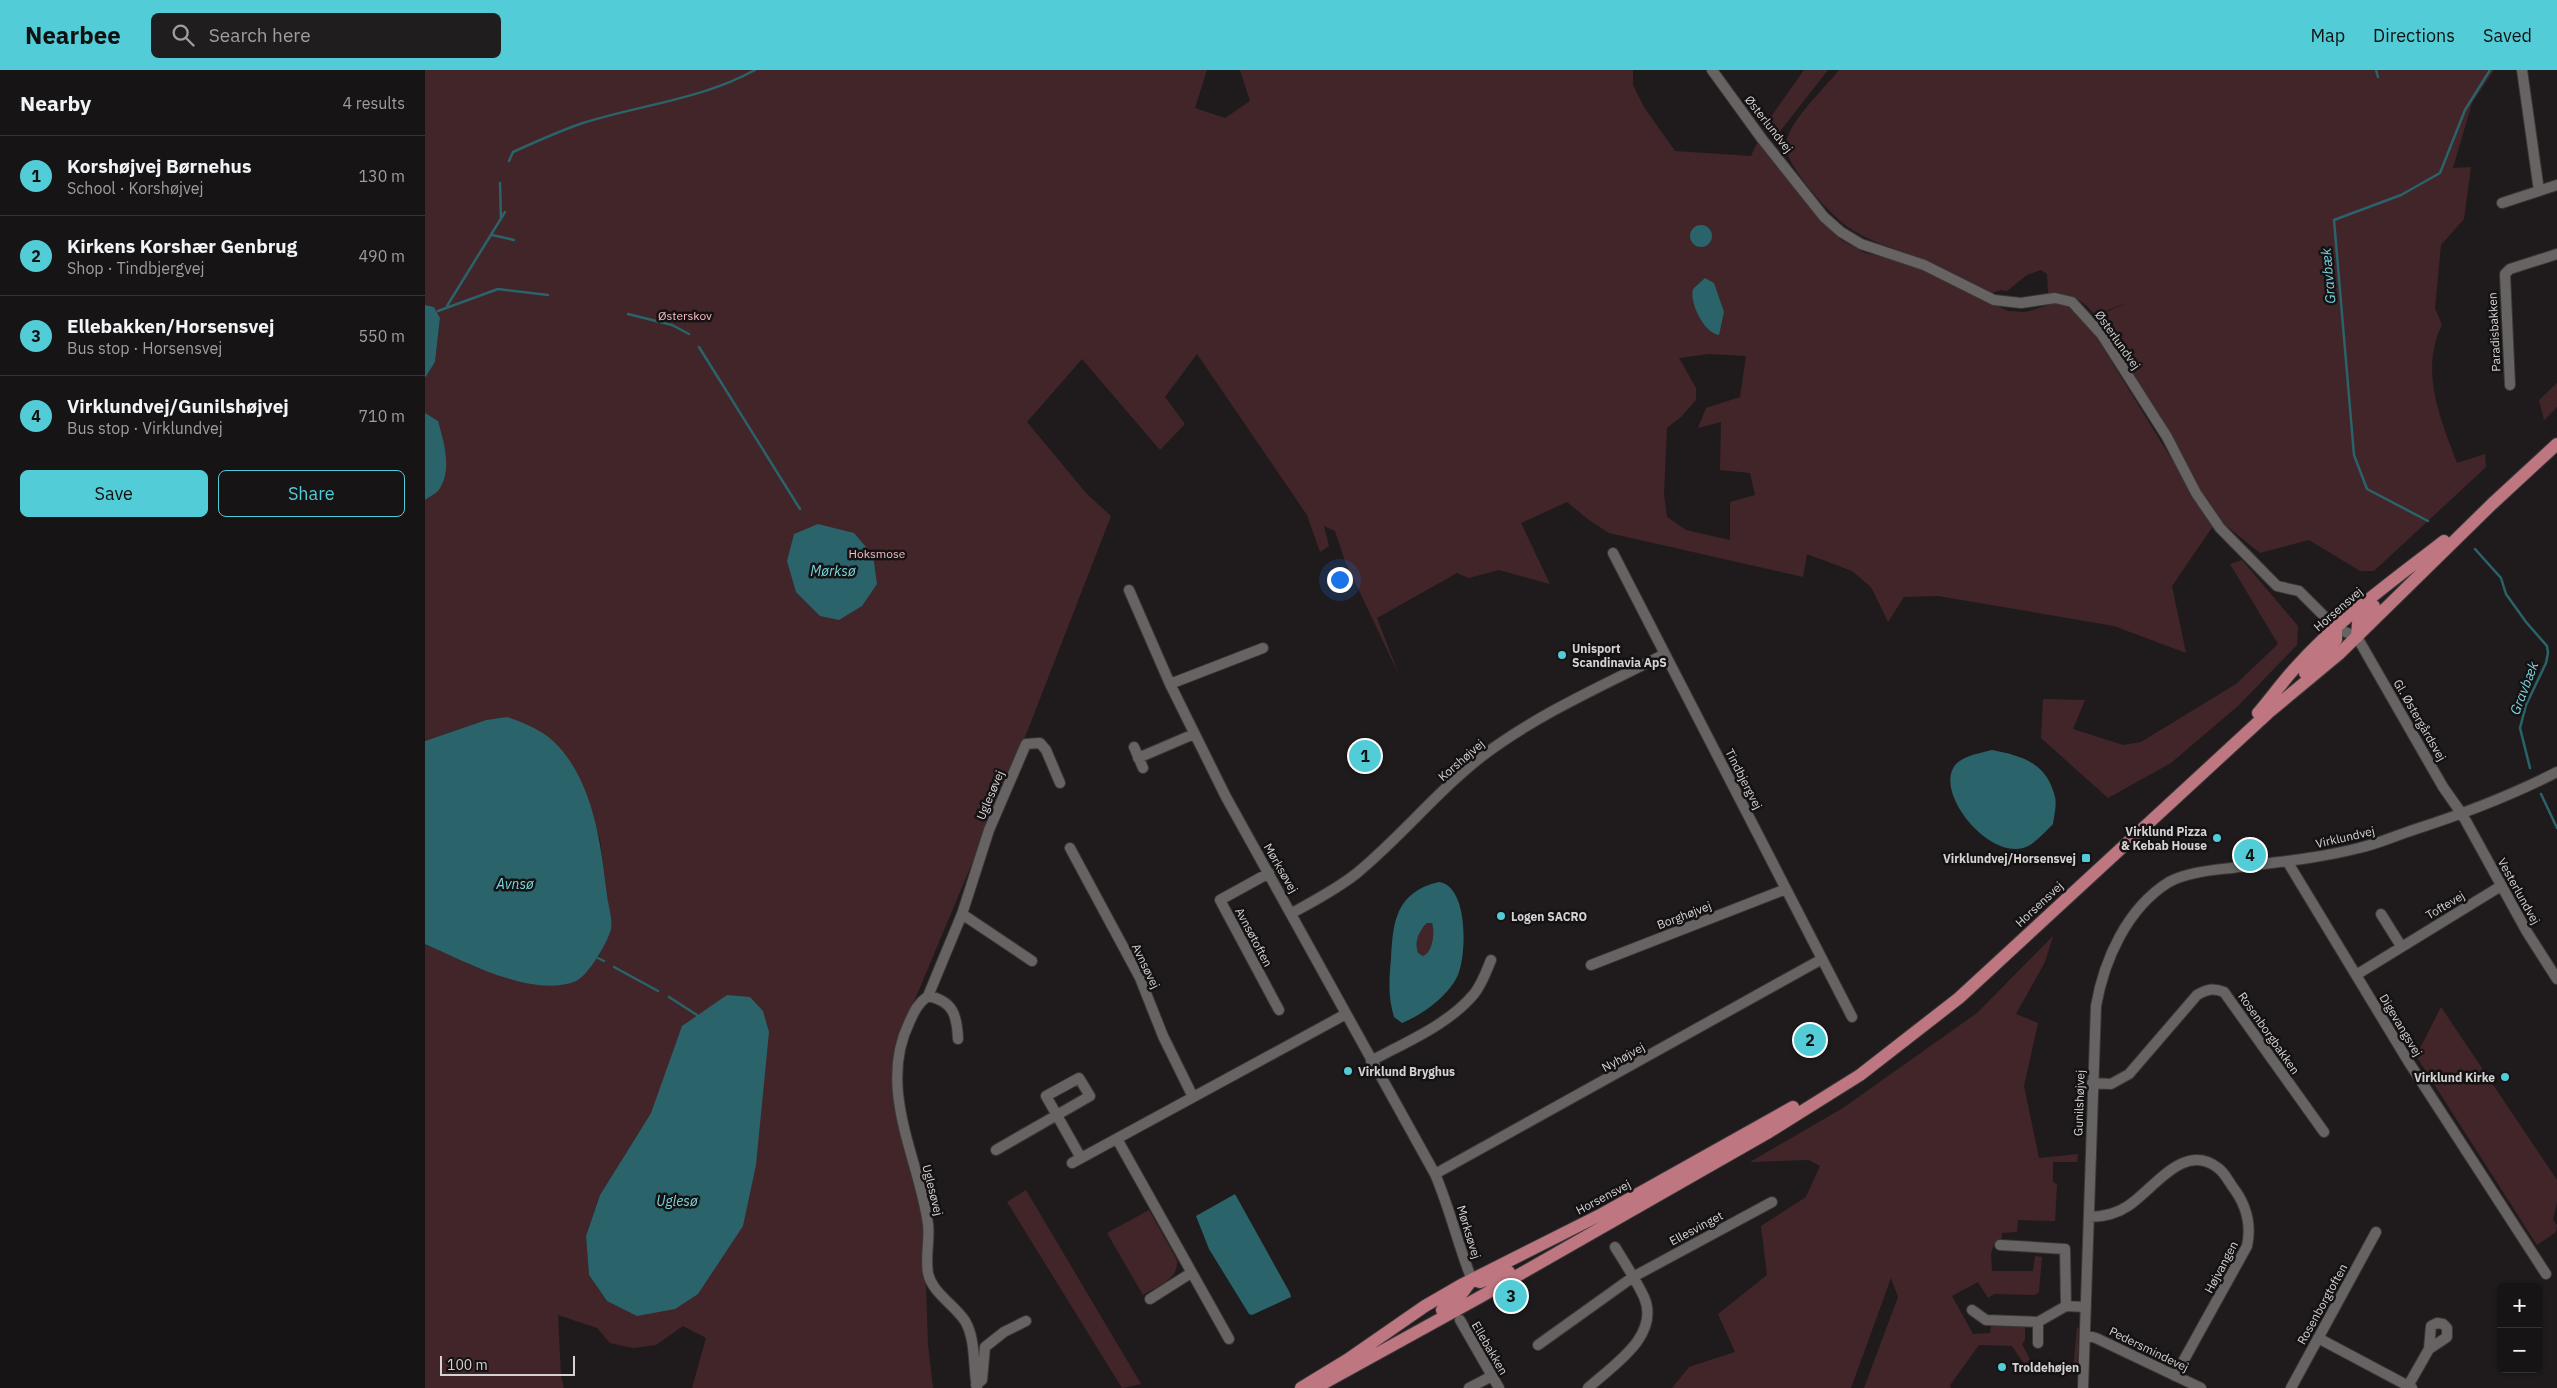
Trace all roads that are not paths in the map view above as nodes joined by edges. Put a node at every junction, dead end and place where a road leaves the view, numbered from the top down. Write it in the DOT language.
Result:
graph roads {
  1 [pos="1712,70"];
  2 [pos="2522,70"];
  3 [pos="2557,185"];
  4 [pos="2539,191"];
  5 [pos="2502,203"];
  6 [pos="2557,254"];
  7 [pos="2510,385"];
  8 [pos="2557,444"];
  9 [pos="2492,504"];
  10 [pos="1613,553"];
  11 [pos="2422,558"];
  12 [pos="1129,590"];
  13 [pos="2336,628"];
  14 [pos="2357,638"];
  15 [pos="1263,648"];
  16 [pos="1665,654"];
  17 [pos="1170,684"];
  18 [pos="2279,703"];
  19 [pos="1194,734"];
  20 [pos="1134,747"];
  21 [pos="2222,755"];
  22 [pos="1138,758"];
  23 [pos="1143,768"];
  24 [pos="2557,772"];
  25 [pos="1061,783"];
  26 [pos="2462,814"];
  27 [pos="1070,848"];
  28 [pos="2287,861"];
  29 [pos="1269,873"];
  30 [pos="2501,886"];
  31 [pos="1786,889"];
  32 [pos="2138,909"];
  33 [pos="1292,913"];
  34 [pos="962,914"];
  35 [pos="2381,914"];
  36 [pos="2401,946"];
  37 [pos="1822,959"];
  38 [pos="1491,960"];
  39 [pos="1033,961"];
  40 [pos="1591,965"];
  41 [pos="2356,975"];
  42 [pos="2557,979"];
  43 [pos="928,996"];
  44 [pos="1279,1010"];
  45 [pos="1346,1014"];
  46 [pos="1852,1017"];
  47 [pos="1918,1029"];
  48 [pos="958,1039"];
  49 [pos="1371,1061"];
  50 [pos="2092,1084"];
  51 [pos="1193,1097"];
  52 [pos="2323,1132"];
  53 [pos="1117,1139"];
  54 [pos="996,1150"];
  55 [pos="1435,1174"];
  56 [pos="1772,1202"];
  57 [pos="2089,1217"];
  58 [pos="2376,1232"];
  59 [pos="2000,1245"];
  60 [pos="1615,1247"];
  61 [pos="1542,1261"];
  62 [pos="1191,1273"];
  63 [pos="2545,1274"];
  64 [pos="1633,1277"];
  65 [pos="1472,1280"];
  66 [pos="1150,1300"];
  67 [pos="2066,1306"];
  68 [pos="2086,1307"];
  69 [pos="1972,1310"];
  70 [pos="1460,1320"];
  71 [pos="1026,1321"];
  72 [pos="2038,1322"];
  73 [pos="2085,1335"];
  74 [pos="1408,1336"];
  75 [pos="2318,1338"];
  76 [pos="1229,1339"];
  77 [pos="2038,1343"];
  78 [pos="1538,1345"];
  79 [pos="2429,1349"];
  80 [pos="1492,1376"];
  81 [pos="2175,1376"];
  82 [pos="976,1387"];
  83 [pos="2410,1387"];
  84 [pos="1301,1388"];
  85 [pos="1315,1388"];
  86 [pos="1469,1388"];
  87 [pos="1499,1388"];
  88 [pos="1588,1388"];
  89 [pos="2083,1388"];
  90 [pos="2201,1388"];
  91 [pos="2291,1388"];
  1 -- 13 [label="street, Østerlundvej"];
  2 -- 4 [label="street"];
  3 -- 4 [label="street"];
  4 -- 5 [label="street"];
  6 -- 7 [label="street, Paradisbakken"];
  8 -- 9 [label="main road, Horsensvej"];
  9 -- 11 [label="main road, Horsensvej"];
  9 -- 14 [label="main road, Horsensvej"];
  10 -- 16 [label="street, Tindbjergvej"];
  11 -- 13 [label="main road, Horsensvej"];
  11 -- 14 [label="main road"];
  12 -- 17 [label="street, Mørksøvej"];
  13 -- 14 [label="street, Østerlundvej"];
  13 -- 18 [label="main road"];
  13 -- 21 [label="main road, Horsensvej"];
  14 -- 18 [label="main road, Horsensvej"];
  14 -- 26 [label="street, Gl. Østergårdsvej"];
  15 -- 17 [label="street"];
  16 -- 31 [label="street, Tindbjergvej"];
  16 -- 33 [label="street, Korshøjvej"];
  17 -- 19 [label="street, Mørksøvej"];
  18 -- 21 [label="main road, Horsensvej"];
  19 -- 22 [label="street"];
  19 -- 29 [label="street, Mørksøvej"];
  20 -- 22 [label="street"];
  21 -- 47 [label="main road, Horsensvej"];
  22 -- 23 [label="street"];
  24 -- 26 [label="street, Virklundvej"];
  25 -- 34 [label="street, Uglesøvej"];
  26 -- 28 [label="street, Virklundvej"];
  26 -- 30 [label="street, Vesterlundvej"];
  27 -- 51 [label="street, Avnsøvej"];
  28 -- 32 [label="street, Virklundvej"];
  28 -- 41 [label="street, Digevangsvej"];
  29 -- 33 [label="street, Mørksøvej"];
  29 -- 44 [label="street, Avnsøtoften"];
  30 -- 36 [label="street, Toftevej"];
  30 -- 42 [label="street, Vesterlundvej"];
  31 -- 37 [label="street, Tindbjergvej"];
  31 -- 40 [label="street, Borghøjvej"];
  32 -- 50 [label="street, Gunilshøjvej"];
  33 -- 45 [label="street, Mørksøvej"];
  34 -- 39 [label="street"];
  34 -- 43 [label="street, Uglesøvej"];
  35 -- 36 [label="street"];
  36 -- 41 [label="street, Toftevej"];
  37 -- 46 [label="street, Tindbjergvej"];
  37 -- 55 [label="street, Nyhøjvej"];
  38 -- 49 [label="street"];
  41 -- 63 [label="street, Digevangsvej"];
  43 -- 48 [label="street"];
  43 -- 82 [label="street, Uglesøvej"];
  45 -- 49 [label="street, Mørksøvej"];
  45 -- 51 [label="street"];
  47 -- 61 [label="main road, Horsensvej"];
  47 -- 65 [label="main road, Horsensvej"];
  49 -- 55 [label="street, Mørksøvej"];
  50 -- 52 [label="street, Rosenborgbakken"];
  50 -- 57 [label="street, Gunilshøjvej"];
  51 -- 53 [label="street"];
  53 -- 54 [label="street"];
  53 -- 62 [label="street"];
  55 -- 65 [label="street, Mørksøvej"];
  56 -- 64 [label="street, Ellesvinget"];
  57 -- 68 [label="street, Gunilshøjvej"];
  57 -- 81 [label="street, Højvangen"];
  58 -- 75 [label="street, Rosenborgtoften"];
  59 -- 67 [label="street"];
  60 -- 64 [label="street"];
  61 -- 65 [label="main road"];
  61 -- 74 [label="main road, Horsensvej"];
  62 -- 66 [label="street"];
  62 -- 76 [label="street"];
  64 -- 78 [label="street, Ellesvinget"];
  64 -- 88 [label="street"];
  65 -- 74 [label="main road"];
  65 -- 84 [label="main road, Horsensvej"];
  67 -- 68 [label="street"];
  67 -- 72 [label="street"];
  68 -- 73 [label="street, Gunilshøjvej"];
  69 -- 72 [label="street"];
  70 -- 74 [label="main road"];
  70 -- 80 [label="street, Ellebakken"];
  71 -- 82 [label="street, Uglesøvej"];
  72 -- 77 [label="street"];
  73 -- 81 [label="street, Pedersmindevej"];
  73 -- 89 [label="street, Gunilshøjvej"];
  74 -- 85 [label="main road, Horsensvej"];
  75 -- 83 [label="street"];
  75 -- 91 [label="street, Rosenborgtoften"];
  79 -- 83 [label="street"];
  80 -- 86 [label="street"];
  80 -- 87 [label="street, Ellebakken"];
  81 -- 90 [label="street, Pedersmindevej"];
}
